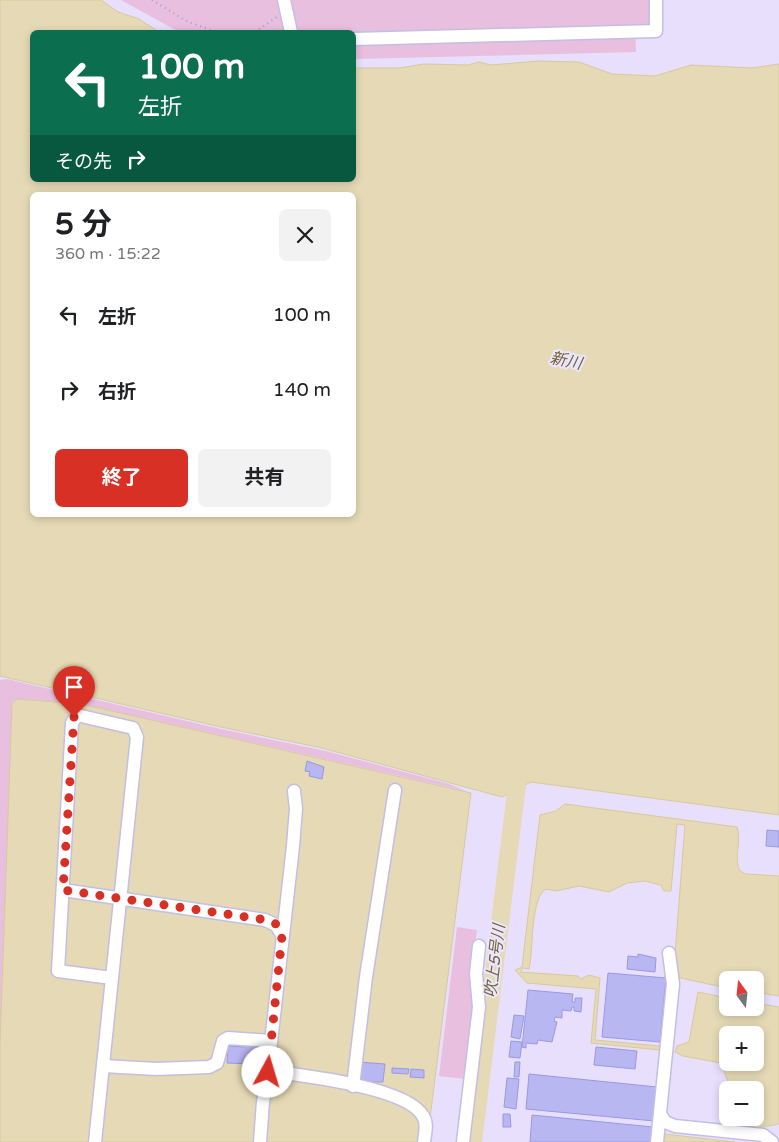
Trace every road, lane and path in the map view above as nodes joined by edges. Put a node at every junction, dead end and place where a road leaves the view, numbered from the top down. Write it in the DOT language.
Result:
graph roads {
  1 [pos="152,0"];
  2 [pos="656,0"];
  3 [pos="285,5"];
  4 [pos="211,30"];
  5 [pos="257,30"];
  6 [pos="291,30"];
  7 [pos="356,39"];
  8 [pos="394,790"];
  9 [pos="294,791"];
  10 [pos="63,890"];
  11 [pos="121,898"];
  12 [pos="282,936"];
  13 [pos="479,946"];
  14 [pos="669,953"];
  15 [pos="112,978"];
  16 [pos="271,1041"];
  17 [pos="103,1066"];
  18 [pos="268,1072"];
  19 [pos="353,1086"];
  20 [pos="660,1114"];
  21 [pos="95,1142"];
  22 [pos="260,1142"];
  23 [pos="424,1142"];
  24 [pos="463,1142"];
  25 [pos="657,1142"];
  26 [pos="772,1142"];
  1 -- 4 [label="path"];
  2 -- 7 [label="street"];
  3 -- 5 [label="path"];
  3 -- 6 [label="street"];
  8 -- 19 [label="street"];
  9 -- 12 [label="street"];
  10 -- 11 [label="street"];
  10 -- 11 [label="street"];
  10 -- 15 [label="street"];
  11 -- 12 [label="street"];
  11 -- 15 [label="street"];
  12 -- 16 [label="street"];
  13 -- 24 [label="street"];
  14 -- 20 [label="street"];
  15 -- 17 [label="street"];
  16 -- 17 [label="street"];
  16 -- 18 [label="street"];
  17 -- 21 [label="street"];
  18 -- 19 [label="street"];
  18 -- 22 [label="street"];
  19 -- 23 [label="street"];
  20 -- 25 [label="street"];
  20 -- 26 [label="street"];
}
